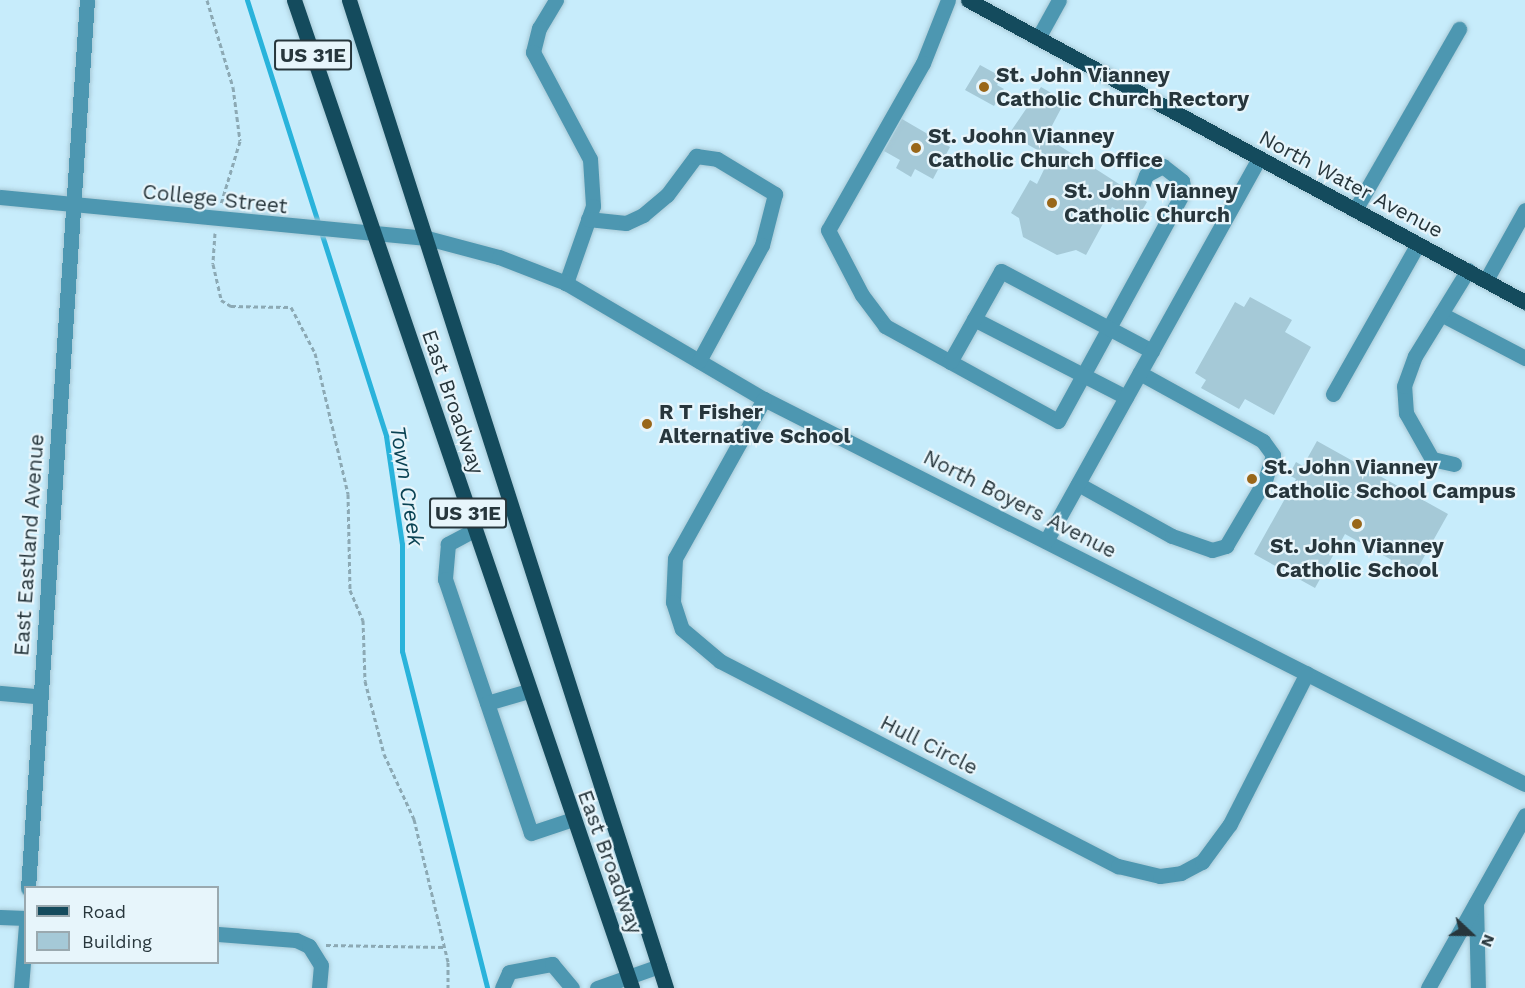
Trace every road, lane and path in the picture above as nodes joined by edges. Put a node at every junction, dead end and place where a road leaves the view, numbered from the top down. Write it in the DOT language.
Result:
graph roads {
  1 [pos="87,0"];
  2 [pos="207,0"];
  3 [pos="294,0"];
  4 [pos="349,0"];
  5 [pos="556,0"];
  6 [pos="948,0"];
  7 [pos="968,0"];
  8 [pos="1059,0"];
  9 [pos="1459,29"];
  10 [pos="1038,38"];
  11 [pos="1259,159"];
  12 [pos="1141,189"];
  13 [pos="0,196"];
  14 [pos="77,206"];
  15 [pos="1355,210"];
  16 [pos="1525,210"];
  17 [pos="588,219"];
  18 [pos="215,220"];
  19 [pos="375,235"];
  20 [pos="427,238"];
  21 [pos="1418,244"];
  22 [pos="500,256"];
  23 [pos="1468,270"];
  24 [pos="1486,280"];
  25 [pos="566,283"];
  26 [pos="1525,302"];
  27 [pos="1441,314"];
  28 [pos="974,319"];
  29 [pos="1107,327"];
  30 [pos="1152,351"];
  31 [pos="1525,358"];
  32 [pos="699,361"];
  33 [pos="950,362"];
  34 [pos="1140,373"];
  35 [pos="1082,375"];
  36 [pos="1333,394"];
  37 [pos="1126,397"];
  38 [pos="765,399"];
  39 [pos="1454,464"];
  40 [pos="1078,484"];
  41 [pos="474,530"];
  42 [pos="1046,541"];
  43 [pos="1307,673"];
  44 [pos="528,691"];
  45 [pos="0,693"];
  46 [pos="38,696"];
  47 [pos="487,703"];
  48 [pos="1525,784"];
  49 [pos="1525,815"];
  50 [pos="573,819"];
  51 [pos="28,886"];
  52 [pos="1476,903"];
  53 [pos="0,917"];
  54 [pos="24,918"];
  55 [pos="219,933"];
  56 [pos="309,946"];
  57 [pos="444,947"];
  58 [pos="24,951"];
  59 [pos="659,966"];
  60 [pos="630,982"];
  61 [pos="21,988"];
  62 [pos="319,988"];
  63 [pos="448,988"];
  64 [pos="502,988"];
  65 [pos="572,988"];
  66 [pos="597,988"];
  67 [pos="666,988"];
  68 [pos="1428,988"];
  69 [pos="1478,988"];
  1 -- 14 [label="street, East Eastland Avenue"];
  2 -- 18 [label="path"];
  3 -- 19 [label="main road, East Broadway / US 31E"];
  4 -- 20 [label="main road, East Broadway / US 31E"];
  5 -- 17 [label="street"];
  6 -- 33 [label="street"];
  7 -- 10 [label="main road, North Water Avenue"];
  8 -- 10 [label="street"];
  9 -- 15 [label="street"];
  10 -- 11 [label="main road, North Water Avenue"];
  11 -- 15 [label="main road, North Water Avenue"];
  11 -- 30 [label="street"];
  12 -- 29 [label="street"];
  13 -- 14 [label="street, College Street"];
  14 -- 18 [label="street, College Street"];
  14 -- 46 [label="street, East Eastland Avenue"];
  15 -- 21 [label="main road, North Water Avenue"];
  16 -- 24 [label="street"];
  17 -- 25 [label="street"];
  17 -- 32 [label="street"];
  18 -- 19 [label="street, College Street"];
  18 -- 57 [label="path"];
  19 -- 20 [label="street, College Street"];
  19 -- 41 [label="main road, East Broadway / US 31E"];
  20 -- 22 [label="street, College Street"];
  20 -- 59 [label="main road, East Broadway / US 31E"];
  21 -- 23 [label="main road, North Water Avenue"];
  21 -- 36 [label="street"];
  22 -- 25 [label="street, North Boyers Avenue"];
  23 -- 24 [label="main road, North Water Avenue"];
  23 -- 27 [label="street"];
  24 -- 26 [label="main road, North Water Avenue"];
  25 -- 32 [label="street, North Boyers Avenue"];
  27 -- 31 [label="street"];
  27 -- 39 [label="street"];
  28 -- 29 [label="street"];
  28 -- 33 [label="street"];
  28 -- 35 [label="street"];
  29 -- 30 [label="street"];
  29 -- 35 [label="street"];
  30 -- 34 [label="street"];
  32 -- 38 [label="street, North Boyers Avenue"];
  33 -- 35 [label="street"];
  34 -- 37 [label="street"];
  34 -- 40 [label="street"];
  35 -- 37 [label="street"];
  37 -- 40 [label="street"];
  38 -- 42 [label="street, North Boyers Avenue"];
  38 -- 43 [label="street, Hull Circle"];
  40 -- 42 [label="street"];
  41 -- 44 [label="main road, East Broadway / US 31E"];
  41 -- 47 [label="street"];
  42 -- 43 [label="street, North Boyers Avenue"];
  43 -- 48 [label="street, North Boyers Avenue"];
  44 -- 47 [label="street"];
  44 -- 50 [label="main road, East Broadway / US 31E"];
  45 -- 46 [label="street"];
  46 -- 51 [label="street, East Eastland Avenue"];
  47 -- 50 [label="street"];
  49 -- 52 [label="street"];
  50 -- 60 [label="main road, East Broadway / US 31E"];
  52 -- 68 [label="street"];
  52 -- 69 [label="street"];
  53 -- 54 [label="street"];
  55 -- 56 [label="street"];
  56 -- 57 [label="path"];
  56 -- 62 [label="street"];
  57 -- 63 [label="path"];
  58 -- 61 [label="street"];
  59 -- 60 [label="street"];
  59 -- 67 [label="main road, East Broadway / US 31E"];
  60 -- 66 [label="street"];
  64 -- 65 [label="street"];
}
